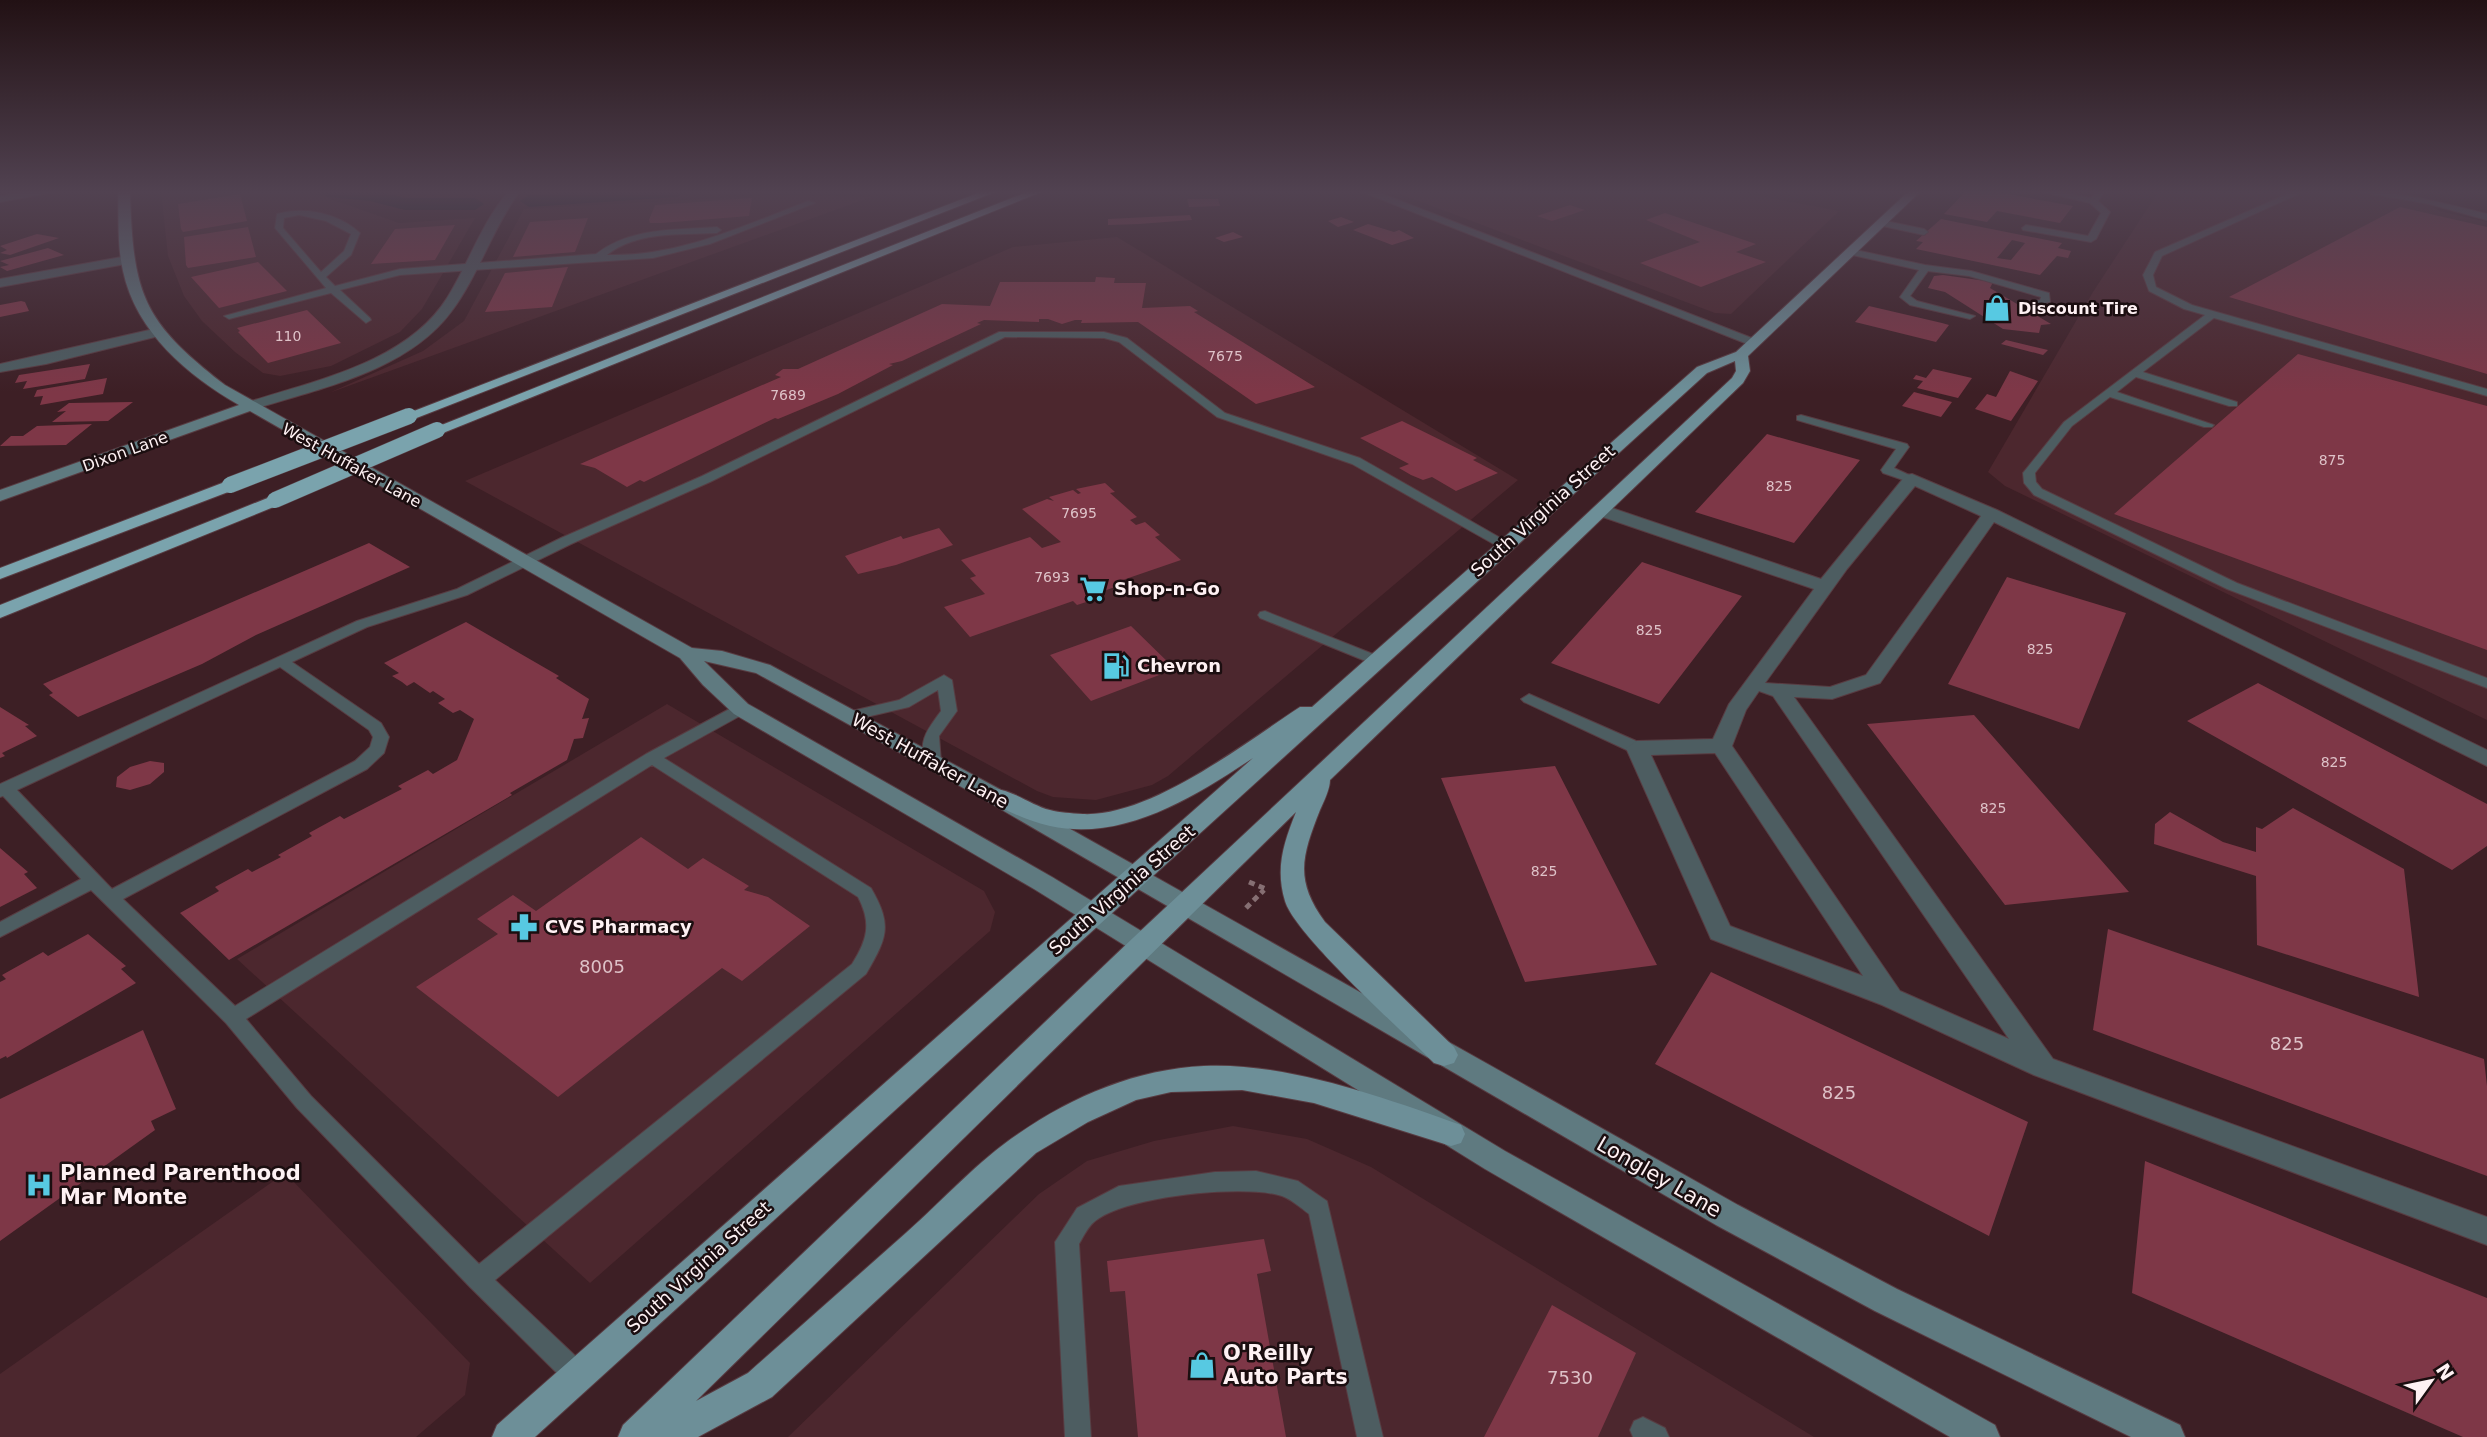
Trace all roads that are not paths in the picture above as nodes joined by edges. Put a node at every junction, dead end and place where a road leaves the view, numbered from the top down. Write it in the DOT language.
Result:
graph roads {
  1 [pos="304,258"];
  2 [pos="342,258"];
  3 [pos="476,258"];
  4 [pos="586,258"];
  5 [pos="608,258"];
  6 [pos="641,258"];
  7 [pos="819,258"];
  8 [pos="870,258"];
  9 [pos="1538,258"];
  10 [pos="1845,258"];
  11 [pos="1879,258"];
  12 [pos="2156,258"];
  13 [pos="127,260"];
  14 [pos="470,268"];
  15 [pos="1925,268"];
  16 [pos="320,278"];
  17 [pos="0,284"];
  18 [pos="331,289"];
  19 [pos="2034,303"];
  20 [pos="2211,315"];
  21 [pos="229,316"];
  22 [pos="1970,316"];
  23 [pos="366,320"];
  24 [pos="158,332"];
  25 [pos="1755,342"];
  26 [pos="1741,355"];
  27 [pos="0,368"];
  28 [pos="2134,373"];
  29 [pos="2108,393"];
  30 [pos="2487,393"];
  31 [pos="2232,404"];
  32 [pos="250,406"];
  33 [pos="1801,418"];
  34 [pos="2208,425"];
  35 [pos="1912,479"];
  36 [pos="0,496"];
  37 [pos="1600,509"];
  38 [pos="1991,514"];
  39 [pos="1504,544"];
  40 [pos="524,562"];
  41 [pos="0,573"];
  42 [pos="1825,587"];
  43 [pos="0,612"];
  44 [pos="1265,615"];
  45 [pos="687,654"];
  46 [pos="281,661"];
  47 [pos="1378,661"];
  48 [pos="1359,679"];
  49 [pos="2487,683"];
  50 [pos="1753,686"];
  51 [pos="1779,690"];
  52 [pos="1529,699"];
  53 [pos="741,709"];
  54 [pos="849,716"];
  55 [pos="1721,746"];
  56 [pos="1637,748"];
  57 [pos="652,758"];
  58 [pos="2487,759"];
  59 [pos="933,762"];
  60 [pos="1323,775"];
  61 [pos="3,790"];
  62 [pos="993,795"];
  63 [pos="1136,878"];
  64 [pos="93,881"];
  65 [pos="110,898"];
  66 [pos="1175,900"];
  67 [pos="1094,914"];
  68 [pos="0,930"];
  69 [pos="1133,938"];
  70 [pos="1891,998"];
  71 [pos="233,1017"];
  72 [pos="1444,1055"];
  73 [pos="2044,1067"];
  74 [pos="1451,1134"];
  75 [pos="2487,1231"];
  76 [pos="478,1279"];
  77 [pos="578,1376"];
  78 [pos="509,1437"];
  79 [pos="635,1437"];
  80 [pos="663,1437"];
  81 [pos="1078,1437"];
  82 [pos="1370,1437"];
  83 [pos="1983,1437"];
  84 [pos="2168,1437"];
  1 -- 16 [label="lane"];
  2 -- 16 [label="lane"];
  3 -- 14 [label="street"];
  4 -- 14 [label="lane"];
  5 -- 6 [label="lane"];
  7 -- 41 [label="highway, bridge"];
  8 -- 43 [label="highway, bridge"];
  9 -- 25 [label="street"];
  10 -- 25 [label="main road, South Virginia Street"];
  11 -- 15 [label="lane"];
  12 -- 20 [label="lane"];
  13 -- 17 [label="street"];
  13 -- 24 [label="street, West Huffaker Lane"];
  14 -- 18 [label="lane"];
  14 -- 32 [label="street"];
  15 -- 19 [label="lane"];
  15 -- 22 [label="lane"];
  16 -- 18 [label="lane"];
  18 -- 21 [label="lane"];
  18 -- 23 [label="lane"];
  20 -- 28 [label="lane"];
  20 -- 30 [label="lane"];
  24 -- 27 [label="street"];
  24 -- 32 [label="street, West Huffaker Lane"];
  25 -- 26 [label="main road, South Virginia Street"];
  26 -- 37 [label="main road, South Virginia Street"];
  26 -- 39 [label="main road, South Virginia Street"];
  28 -- 29 [label="lane"];
  28 -- 31 [label="lane"];
  29 -- 34 [label="lane"];
  29 -- 49 [label="lane"];
  32 -- 36 [label="street, Dixon Lane"];
  32 -- 40 [label="street, West Huffaker Lane"];
  33 -- 35 [label="lane"];
  35 -- 38 [label="street"];
  35 -- 42 [label="street"];
  37 -- 42 [label="street"];
  37 -- 60 [label="main road, South Virginia Street"];
  38 -- 51 [label="street"];
  38 -- 58 [label="street"];
  39 -- 40 [label="lane"];
  39 -- 47 [label="main road, South Virginia Street"];
  40 -- 45 [label="street, West Huffaker Lane"];
  40 -- 46 [label="lane"];
  42 -- 50 [label="street"];
  44 -- 47 [label="lane"];
  45 -- 53 [label="street, West Huffaker Lane"];
  45 -- 54 [label="street, West Huffaker Lane"];
  46 -- 61 [label="lane"];
  46 -- 65 [label="lane"];
  47 -- 48 [label="main road, South Virginia Street"];
  48 -- 62 [label="main road"];
  48 -- 63 [label="main road, South Virginia Street"];
  50 -- 51 [label="street"];
  50 -- 55 [label="street"];
  51 -- 73 [label="street"];
  52 -- 56 [label="lane"];
  53 -- 57 [label="lane"];
  53 -- 67 [label="street, West Huffaker Lane"];
  54 -- 59 [label="street, West Huffaker Lane"];
  54 -- 59 [label="lane"];
  55 -- 56 [label="street"];
  55 -- 70 [label="street"];
  56 -- 70 [label="street"];
  57 -- 71 [label="lane"];
  57 -- 76 [label="lane"];
  59 -- 62 [label="street, West Huffaker Lane"];
  60 -- 66 [label="main road, South Virginia Street"];
  60 -- 72 [label="main road"];
  61 -- 64 [label="lane"];
  62 -- 63 [label="street, West Huffaker Lane"];
  63 -- 66 [label="street, West Huffaker Lane"];
  63 -- 67 [label="main road, South Virginia Street"];
  64 -- 65 [label="lane"];
  64 -- 68 [label="lane"];
  65 -- 71 [label="lane"];
  66 -- 69 [label="main road, South Virginia Street"];
  66 -- 72 [label="street, Longley Lane"];
  67 -- 69 [label="street, West Huffaker Lane"];
  67 -- 77 [label="main road, South Virginia Street"];
  69 -- 74 [label="street"];
  69 -- 79 [label="main road, South Virginia Street"];
  70 -- 73 [label="street"];
  71 -- 76 [label="lane"];
  72 -- 84 [label="street, Longley Lane"];
  73 -- 75 [label="street"];
  74 -- 80 [label="main road"];
  74 -- 83 [label="street"];
  76 -- 77 [label="lane"];
  77 -- 78 [label="main road, South Virginia Street"];
  81 -- 82 [label="lane"];
}
